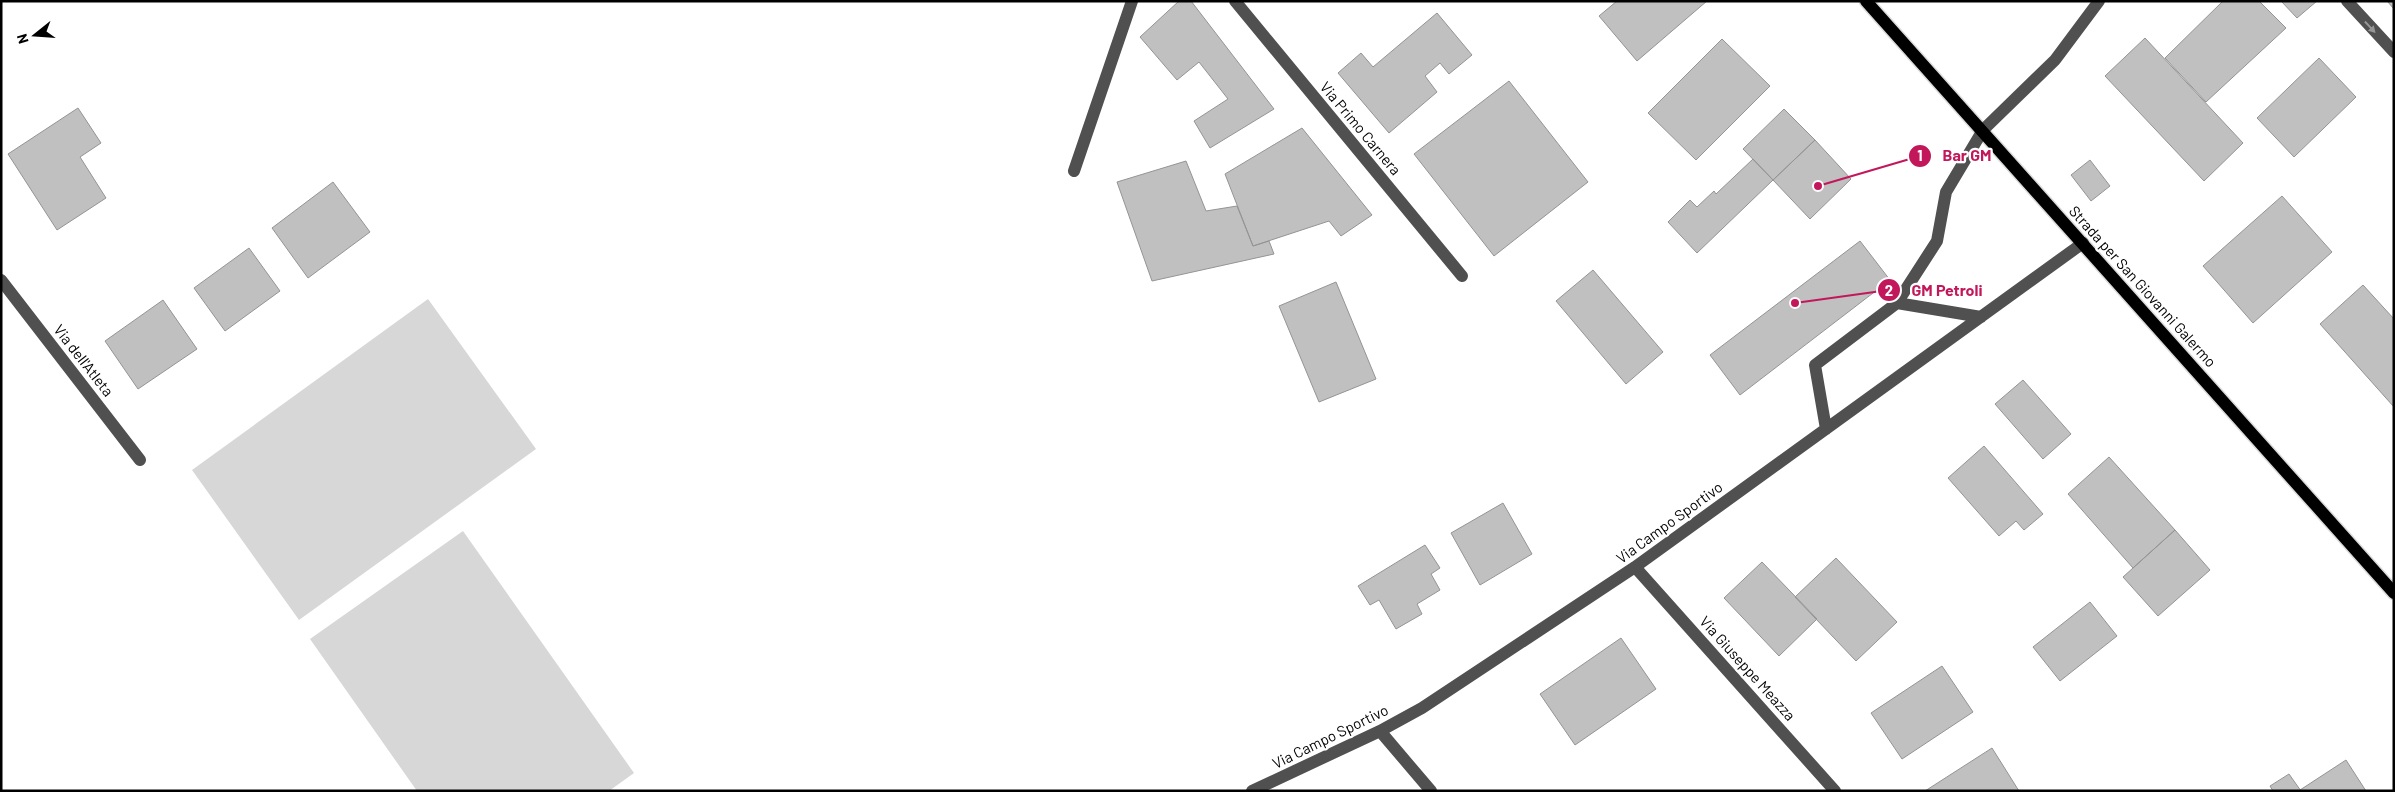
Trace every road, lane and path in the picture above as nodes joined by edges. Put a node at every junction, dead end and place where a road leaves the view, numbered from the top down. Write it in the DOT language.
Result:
graph roads {
  1 [pos="1132,1"];
  2 [pos="1235,1"];
  3 [pos="1866,1"];
  4 [pos="2099,1"];
  5 [pos="2346,1"];
  6 [pos="2394,52"];
  7 [pos="1983,130"];
  8 [pos="1074,171"];
  9 [pos="2083,243"];
  10 [pos="1462,276"];
  11 [pos="1,280"];
  12 [pos="1897,303"];
  13 [pos="1980,317"];
  14 [pos="1826,429"];
  15 [pos="140,460"];
  16 [pos="1636,567"];
  17 [pos="2394,593"];
  18 [pos="1380,731"];
  19 [pos="1252,791"];
  20 [pos="1431,791"];
  21 [pos="1835,791"];
  1 -- 8 [label="street"];
  2 -- 10 [label="street, Via Primo Carnera"];
  3 -- 7 [label="main road, Strada per San Giovanni Galermo"];
  4 -- 7 [label="street"];
  5 -- 6 [label="street, one-way"];
  7 -- 9 [label="main road, Strada per San Giovanni Galermo"];
  7 -- 12 [label="street"];
  9 -- 13 [label="street, Via Campo Sportivo"];
  9 -- 17 [label="main road, Strada per San Giovanni Galermo"];
  11 -- 15 [label="street, Via dell'Atleta"];
  12 -- 13 [label="street"];
  12 -- 14 [label="street"];
  13 -- 14 [label="street, Via Campo Sportivo"];
  14 -- 16 [label="street, Via Campo Sportivo"];
  16 -- 18 [label="street, Via Campo Sportivo"];
  16 -- 21 [label="street, Via Giuseppe Meazza"];
  18 -- 19 [label="street, Via Campo Sportivo"];
  18 -- 20 [label="street"];
}
